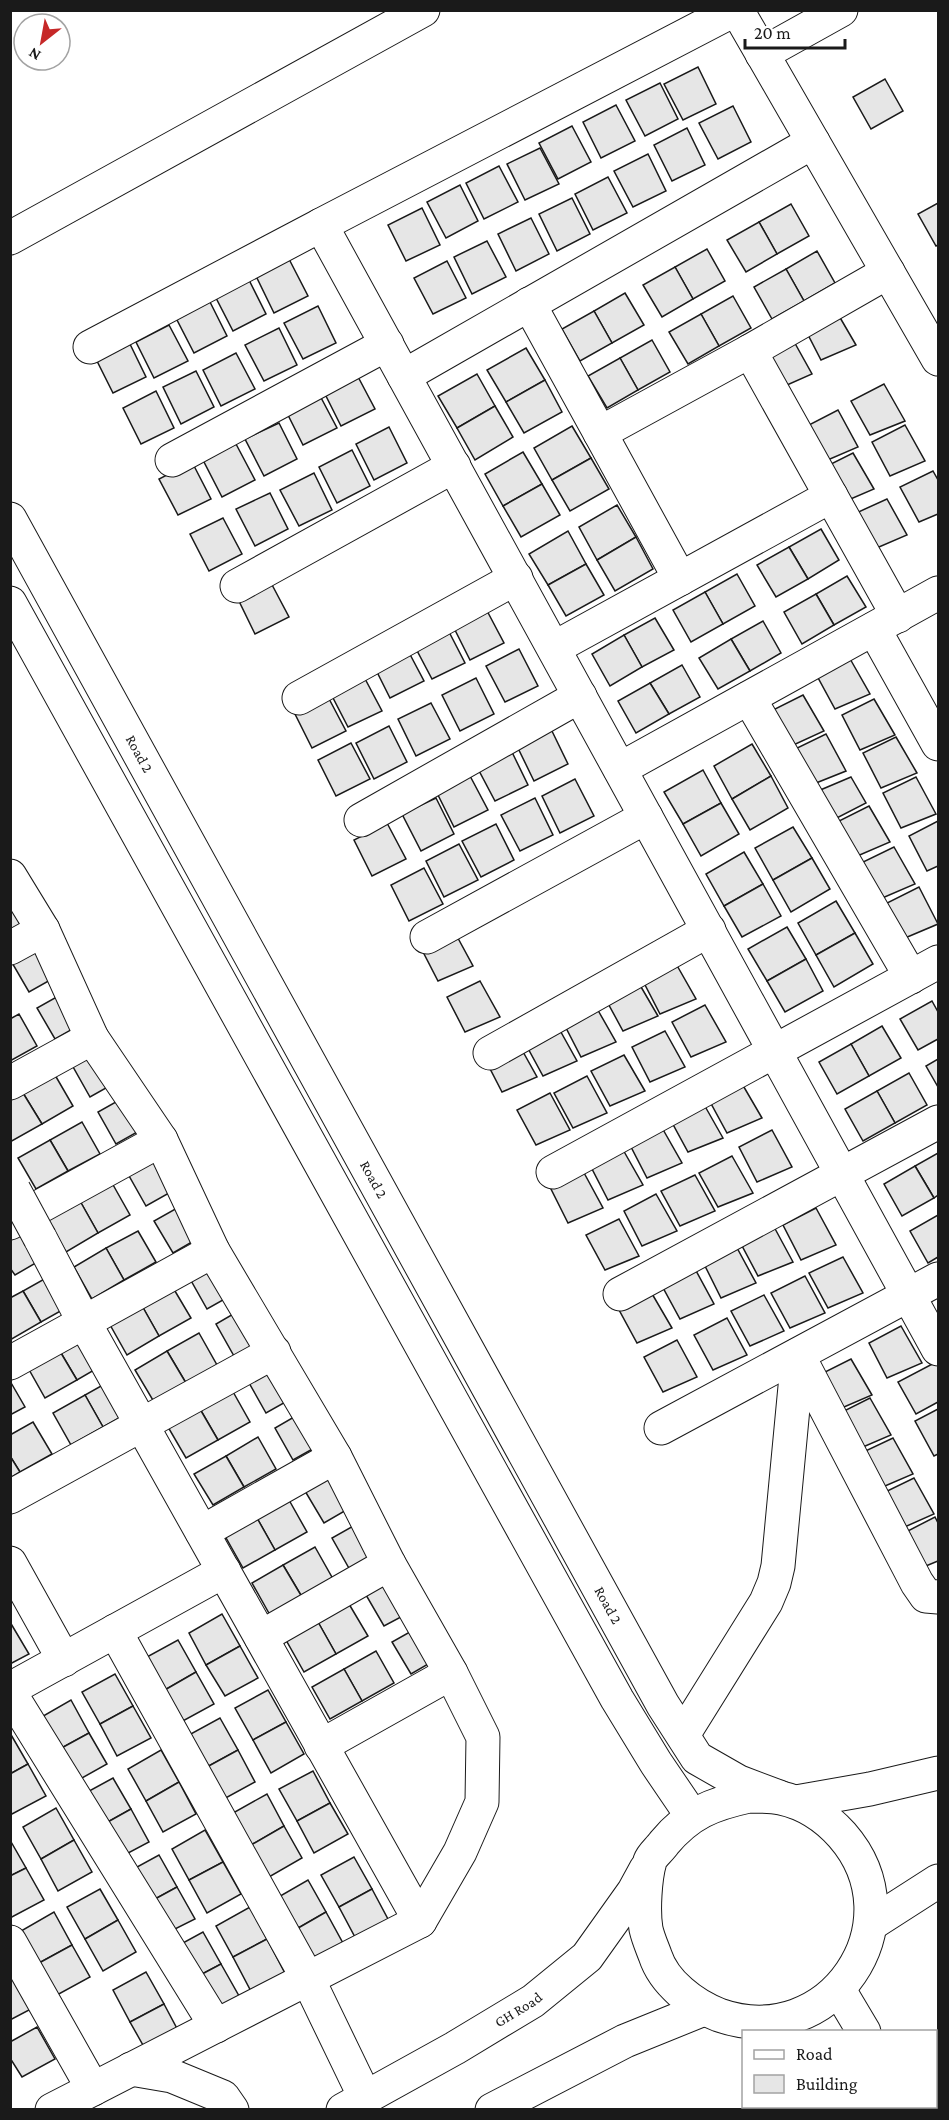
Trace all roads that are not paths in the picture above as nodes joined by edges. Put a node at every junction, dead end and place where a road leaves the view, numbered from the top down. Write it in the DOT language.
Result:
graph roads {
  1 [pos="423,10"];
  2 [pos="735,10"];
  3 [pos="841,10"];
  4 [pos="762,54"];
  5 [pos="813,142"];
  6 [pos="321,225"];
  7 [pos="10,238"];
  8 [pos="888,272"];
  9 [pos="529,304"];
  10 [pos="929,319"];
  11 [pos="387,344"];
  12 [pos="90,347"];
  13 [pos="750,351"];
  14 [pos="939,359"];
  15 [pos="404,375"];
  16 [pos="600,433"];
  17 [pos="172,460"];
  18 [pos="453,466"];
  19 [pos="831,496"];
  20 [pos="10,519"];
  21 [pos="516,578"];
  22 [pos="680,579"];
  23 [pos="237,586"];
  24 [pos="939,593"];
  25 [pos="10,603"];
  26 [pos="886,622"];
  27 [pos="554,648"];
  28 [pos="580,696"];
  29 [pos="299,698"];
  30 [pos="749,698"];
  31 [pos="939,744"];
  32 [pos="620,769"];
  33 [pos="646,817"];
  34 [pos="361,820"];
  35 [pos="10,876"];
  36 [pos="43,930"];
  37 [pos="709,930"];
  38 [pos="427,937"];
  39 [pos="10,948"];
  40 [pos="925,969"];
  41 [pos="92,1038"];
  42 [pos="775,1052"];
  43 [pos="490,1053"];
  44 [pos="10,1083"];
  45 [pos="939,1122"];
  46 [pos="161,1140"];
  47 [pos="553,1172"];
  48 [pos="843,1175"];
  49 [pos="12,1186"];
  50 [pos="10,1223"];
  51 [pos="213,1251"];
  52 [pos="939,1279"];
  53 [pos="620,1294"];
  54 [pos="909,1295"];
  55 [pos="84,1322"];
  56 [pos="939,1349"];
  57 [pos="274,1352"];
  58 [pos="798,1355"];
  59 [pos="10,1363"];
  60 [pos="141,1425"];
  61 [pos="661,1428"];
  62 [pos="335,1457"];
  63 [pos="10,1497"];
  64 [pos="202,1532"];
  65 [pos="10,1563"];
  66 [pos="389,1564"];
  67 [pos="224,1571"];
  68 [pos="939,1597"];
  69 [pos="115,1631"];
  70 [pos="261,1637"];
  71 [pos="64,1660"];
  72 [pos="451,1673"];
  73 [pos="10,1691"];
  74 [pos="683,1735"];
  75 [pos="321,1746"];
  76 [pos="939,1773"];
  77 [pos="787,1800"];
  78 [pos="692,1816"];
  79 [pos="651,1859"];
  80 [pos="939,1881"];
  81 [pos="420,1921"];
  82 [pos="871,1924"];
  83 [pos="10,1942"];
  84 [pos="308,1979"];
  85 [pos="839,1989"];
  86 [pos="704,2009"];
  87 [pos="216,2026"];
  88 [pos="782,2027"];
  89 [pos="863,2030"];
  90 [pos="131,2069"];
  91 [pos="93,2089"];
  92 [pos="354,2103"];
  93 [pos="52,2109"];
  94 [pos="232,2109"];
  95 [pos="492,2109"];
  1 -- 7 [label="street"];
  2 -- 4 [label="street"];
  2 -- 6 [label="street"];
  3 -- 4 [label="street"];
  4 -- 5 [label="street"];
  5 -- 8 [label="street"];
  5 -- 9 [label="street"];
  6 -- 11 [label="street"];
  6 -- 12 [label="street"];
  8 -- 10 [label="street"];
  8 -- 13 [label="street"];
  9 -- 15 [label="street"];
  9 -- 16 [label="street"];
  10 -- 14 [label="street"];
  11 -- 15 [label="street"];
  11 -- 17 [label="street"];
  13 -- 16 [label="street"];
  13 -- 19 [label="street"];
  15 -- 18 [label="street"];
  16 -- 22 [label="street"];
  18 -- 21 [label="street"];
  18 -- 23 [label="street"];
  19 -- 22 [label="street"];
  19 -- 26 [label="street"];
  20 -- 74 [label="street, Road 2"];
  21 -- 27 [label="street"];
  21 -- 29 [label="street"];
  22 -- 27 [label="street"];
  24 -- 26 [label="street"];
  25 -- 78 [label="street"];
  26 -- 30 [label="street"];
  26 -- 31 [label="street"];
  27 -- 28 [label="street"];
  28 -- 32 [label="street"];
  28 -- 34 [label="street"];
  30 -- 32 [label="street"];
  30 -- 40 [label="street"];
  32 -- 33 [label="street"];
  33 -- 37 [label="street"];
  33 -- 38 [label="street"];
  35 -- 36 [label="street"];
  36 -- 39 [label="street"];
  36 -- 41 [label="street"];
  37 -- 42 [label="street"];
  37 -- 43 [label="street"];
  40 -- 42 [label="street"];
  41 -- 44 [label="street"];
  41 -- 46 [label="street"];
  42 -- 47 [label="street"];
  42 -- 48 [label="street"];
  45 -- 48 [label="street"];
  46 -- 50 [label="street"];
  46 -- 51 [label="street"];
  48 -- 53 [label="street"];
  48 -- 54 [label="street"];
  49 -- 55 [label="street, bridge"];
  51 -- 55 [label="street"];
  51 -- 57 [label="street"];
  52 -- 54 [label="street"];
  54 -- 56 [label="street"];
  54 -- 58 [label="street"];
  55 -- 59 [label="street"];
  55 -- 60 [label="street"];
  57 -- 60 [label="street"];
  57 -- 62 [label="street"];
  58 -- 61 [label="street"];
  58 -- 68 [label="street"];
  58 -- 74 [label="street"];
  60 -- 63 [label="street"];
  60 -- 64 [label="street"];
  62 -- 64 [label="street"];
  62 -- 66 [label="street"];
  64 -- 67 [label="street"];
  65 -- 71 [label="street"];
  66 -- 70 [label="street"];
  66 -- 72 [label="street"];
  67 -- 69 [label="street"];
  67 -- 70 [label="street"];
  69 -- 71 [label="street"];
  69 -- 84 [label="street"];
  70 -- 75 [label="street"];
  71 -- 73 [label="street"];
  72 -- 75 [label="street"];
  72 -- 81 [label="street"];
  73 -- 87 [label="street"];
  74 -- 77 [label="street, Road 2"];
  75 -- 81 [label="street"];
  76 -- 77 [label="street"];
  77 -- 78 [label="street, GH Road"];
  77 -- 82 [label="street, Road 2"];
  78 -- 79 [label="street, GH Road"];
  79 -- 86 [label="street, Road 2"];
  79 -- 92 [label="street, GH Road"];
  80 -- 82 [label="street"];
  81 -- 84 [label="street"];
  82 -- 85 [label="street, Road 2"];
  83 -- 91 [label="street"];
  84 -- 87 [label="street"];
  84 -- 92 [label="street"];
  85 -- 88 [label="street, Road 2"];
  85 -- 89 [label="street"];
  86 -- 88 [label="street, Road 2"];
  86 -- 95 [label="street"];
  87 -- 90 [label="street"];
  90 -- 91 [label="street"];
  90 -- 94 [label="street"];
  91 -- 93 [label="street"];
}
